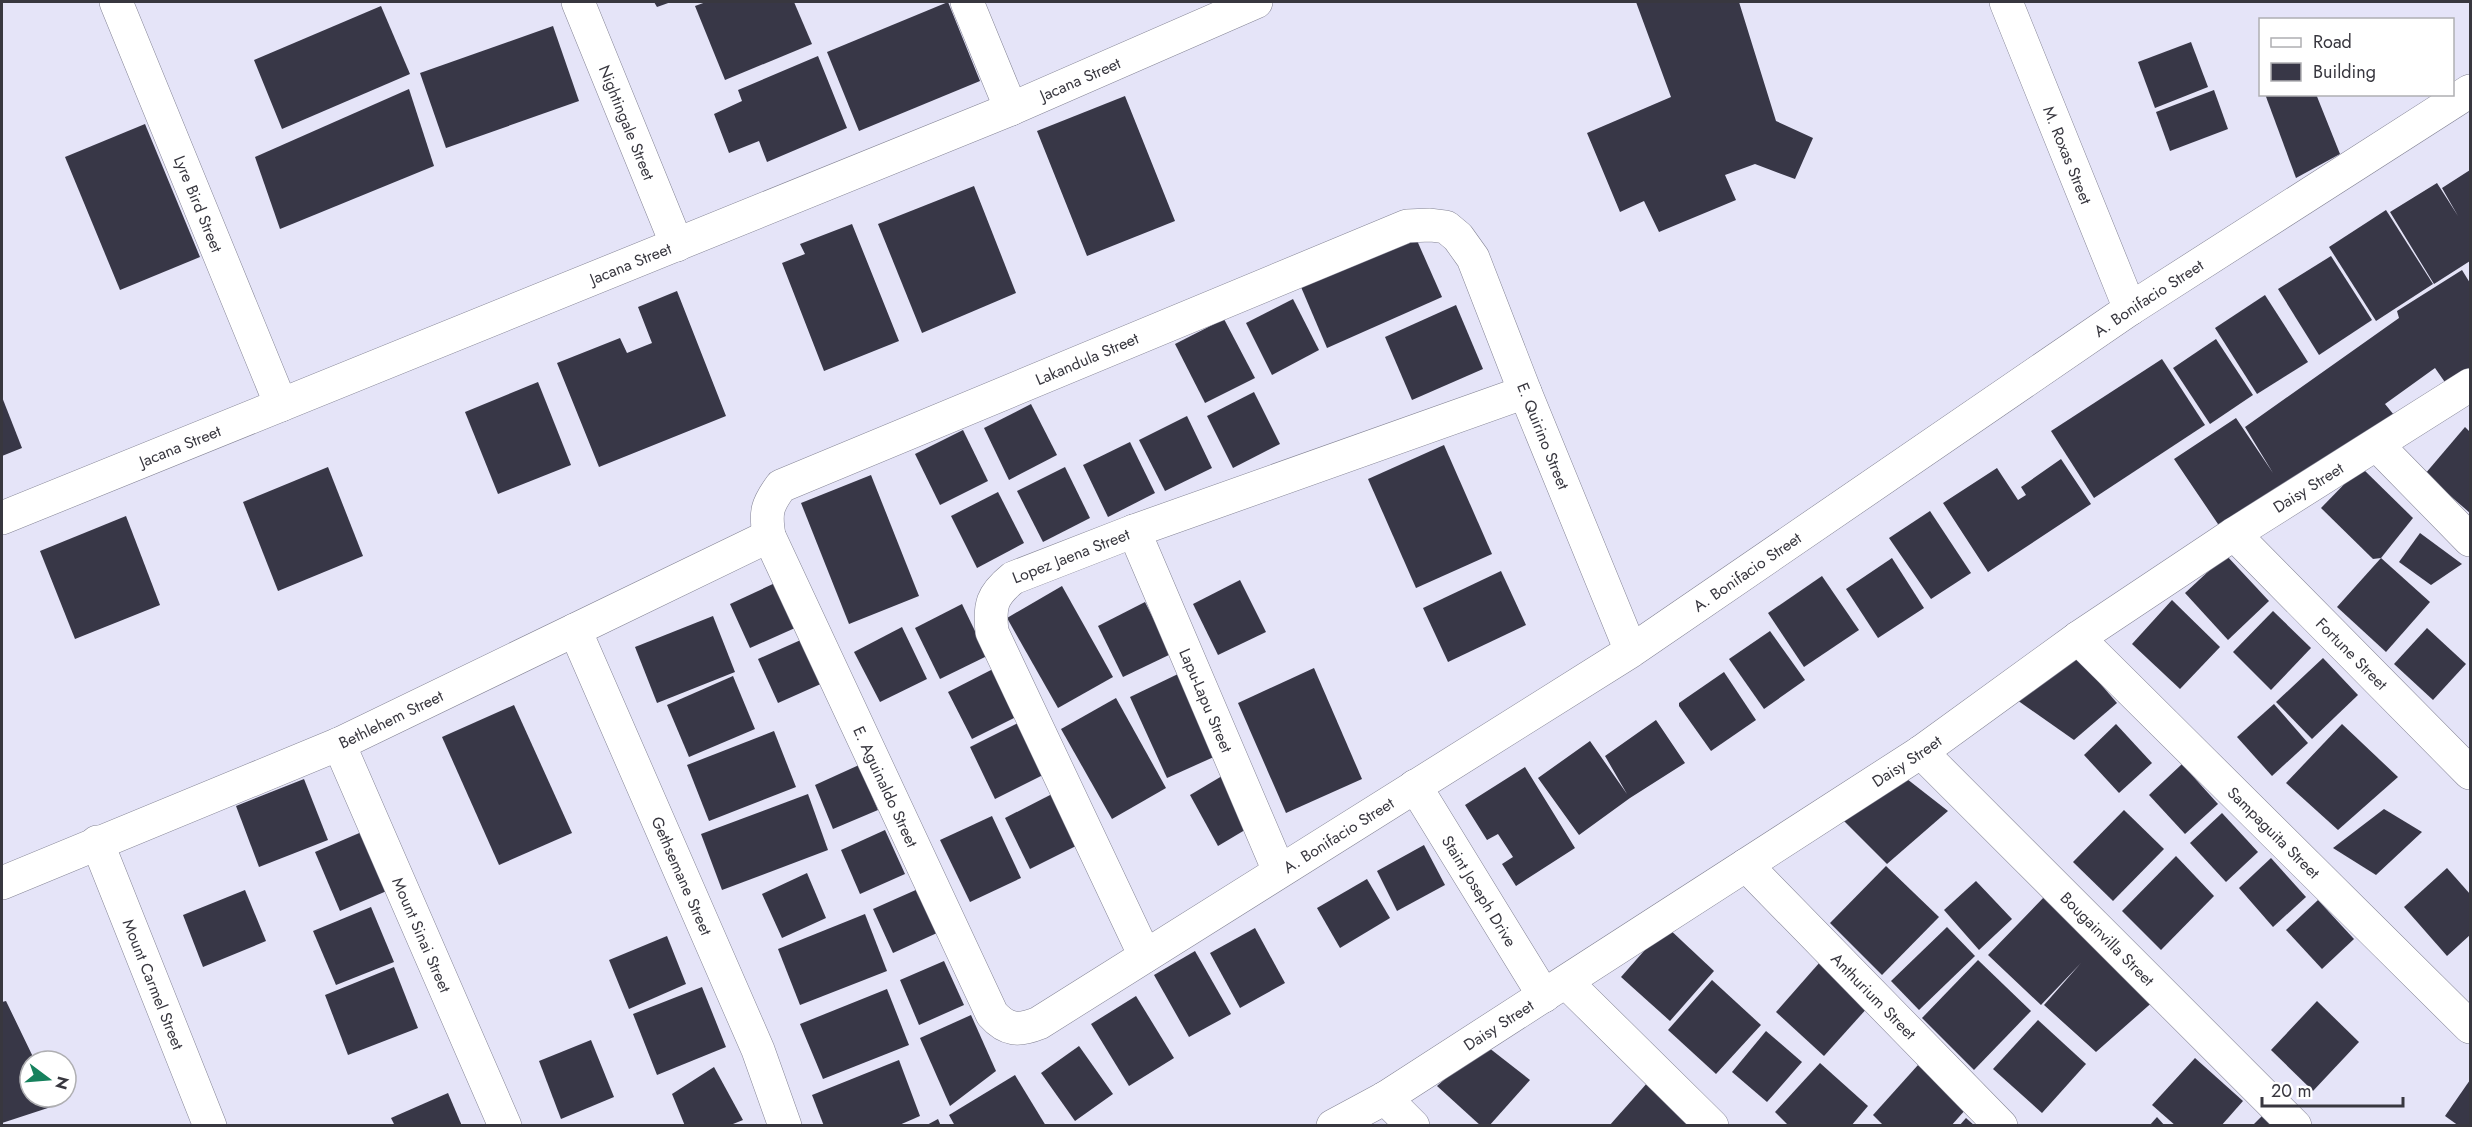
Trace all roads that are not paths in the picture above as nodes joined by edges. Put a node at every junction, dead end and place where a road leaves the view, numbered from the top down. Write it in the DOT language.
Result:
graph roads {
  1 [pos="116,2"];
  2 [pos="578,2"];
  3 [pos="967,2"];
  4 [pos="1256,2"];
  5 [pos="2014,4"];
  6 [pos="2470,91"];
  7 [pos="1011,109"];
  8 [pos="1446,227"];
  9 [pos="677,245"];
  10 [pos="2130,309"];
  11 [pos="2470,385"];
  12 [pos="1525,392"];
  13 [pos="281,405"];
  14 [pos="2378,446"];
  15 [pos="2,518"];
  16 [pos="1134,531"];
  17 [pos="2234,534"];
  18 [pos="769,536"];
  19 [pos="2470,540"];
  20 [pos="574,630"];
  21 [pos="2078,638"];
  22 [pos="1631,651"];
  23 [pos="339,744"];
  24 [pos="1921,752"];
  25 [pos="2470,773"];
  26 [pos="1415,786"];
  27 [pos="97,842"];
  28 [pos="1746,865"];
  29 [pos="1279,871"];
  30 [pos="2,883"];
  31 [pos="1145,957"];
  32 [pos="1555,989"];
  33 [pos="2470,1027"];
  34 [pos="1010,1029"];
  35 [pos="1385,1098"];
  36 [pos="210,1125"];
  37 [pos="505,1125"];
  38 [pos="785,1125"];
  39 [pos="1333,1125"];
  40 [pos="1413,1125"];
  41 [pos="1712,1125"];
  42 [pos="2001,1125"];
  43 [pos="2295,1125"];
  1 -- 13 [label="street, Lyre Bird Street"];
  2 -- 9 [label="street, Nightingale Street"];
  3 -- 7 [label="street"];
  4 -- 7 [label="street, Jacana Street"];
  5 -- 10 [label="street, M. Roxas Street"];
  6 -- 10 [label="street, A. Bonifacio Street"];
  7 -- 9 [label="street, Jacana Street"];
  8 -- 12 [label="street, E. Quirino Street"];
  8 -- 18 [label="street, Lakandula Street"];
  9 -- 13 [label="street, Jacana Street"];
  10 -- 22 [label="street, A. Bonifacio Street"];
  11 -- 14 [label="street, Daisy Street"];
  12 -- 16 [label="street, Lopez Jaena Street"];
  12 -- 22 [label="street, E. Quirino Street"];
  13 -- 15 [label="street, Jacana Street"];
  14 -- 17 [label="street, Daisy Street"];
  14 -- 19 [label="street"];
  16 -- 29 [label="street, Lapu-Lapu Street"];
  16 -- 31 [label="street, Lopez Jaena Street"];
  17 -- 21 [label="street, Daisy Street"];
  17 -- 25 [label="street, Fortune Street"];
  18 -- 20 [label="street, Bethlehem Street"];
  18 -- 34 [label="street, E. Aguinaldo Street"];
  20 -- 23 [label="street, Bethlehem Street"];
  20 -- 38 [label="street, Gethsemane Street"];
  21 -- 24 [label="street, Daisy Street"];
  21 -- 33 [label="street, Sampaguita Street"];
  22 -- 26 [label="street, A. Bonifacio Street"];
  23 -- 27 [label="street, Bethlehem Street"];
  23 -- 37 [label="street, Mount Sinai Street"];
  24 -- 28 [label="street, Daisy Street"];
  24 -- 43 [label="street, Bougainvilla Street"];
  26 -- 29 [label="street, A. Bonifacio Street"];
  26 -- 32 [label="street, Staint Joseph Drive"];
  27 -- 30 [label="street, Bethlehem Street"];
  27 -- 36 [label="street, Mount Carmel Street"];
  28 -- 32 [label="street, Daisy Street"];
  28 -- 42 [label="street, Anthurium Street"];
  29 -- 31 [label="street, A. Bonifacio Street"];
  31 -- 34 [label="street, A. Bonifacio Street"];
  32 -- 35 [label="street, Daisy Street"];
  32 -- 41 [label="street, Staint Joseph Drive"];
  35 -- 39 [label="street, Daisy Street"];
  35 -- 40 [label="street"];
}
